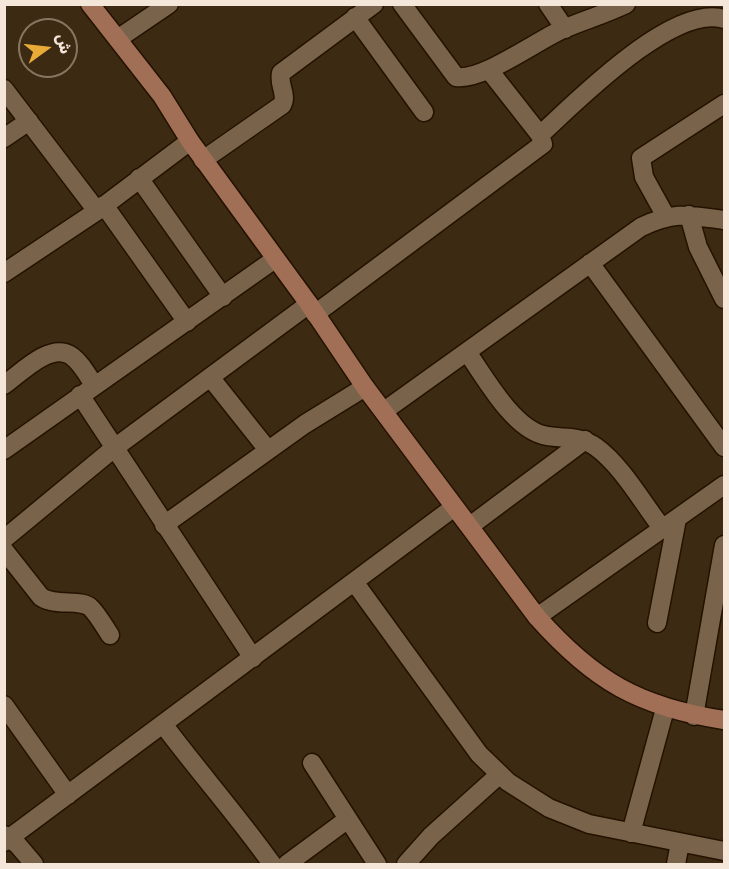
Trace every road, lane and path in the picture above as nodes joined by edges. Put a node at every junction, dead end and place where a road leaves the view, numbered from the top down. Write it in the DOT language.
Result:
graph roads {
  1 [pos="90,4"];
  2 [pos="168,4"];
  3 [pos="374,4"];
  4 [pos="402,4"];
  5 [pos="548,4"];
  6 [pos="626,4"];
  7 [pos="355,17"];
  8 [pos="724,19"];
  9 [pos="565,29"];
  10 [pos="119,38"];
  11 [pos="489,70"];
  12 [pos="4,89"];
  13 [pos="724,104"];
  14 [pos="424,112"];
  15 [pos="29,121"];
  16 [pos="540,135"];
  17 [pos="4,138"];
  18 [pos="190,141"];
  19 [pos="203,160"];
  20 [pos="140,178"];
  21 [pos="100,208"];
  22 [pos="665,215"];
  23 [pos="689,215"];
  24 [pos="724,220"];
  25 [pos="275,259"];
  26 [pos="590,263"];
  27 [pos="4,273"];
  28 [pos="223,297"];
  29 [pos="724,299"];
  30 [pos="312,309"];
  31 [pos="187,322"];
  32 [pos="467,352"];
  33 [pos="210,377"];
  34 [pos="4,385"];
  35 [pos="365,387"];
  36 [pos="87,390"];
  37 [pos="384,411"];
  38 [pos="585,441"];
  39 [pos="724,447"];
  40 [pos="113,448"];
  41 [pos="4,450"];
  42 [pos="268,450"];
  43 [pos="724,485"];
  44 [pos="453,508"];
  45 [pos="669,524"];
  46 [pos="164,525"];
  47 [pos="470,526"];
  48 [pos="4,539"];
  49 [pos="724,545"];
  50 [pos="4,550"];
  51 [pos="355,582"];
  52 [pos="537,617"];
  53 [pos="657,622"];
  54 [pos="110,635"];
  55 [pos="253,658"];
  56 [pos="4,705"];
  57 [pos="665,709"];
  58 [pos="694,716"];
  59 [pos="724,720"];
  60 [pos="163,723"];
  61 [pos="312,763"];
  62 [pos="500,774"];
  63 [pos="68,795"];
  64 [pos="348,819"];
  65 [pos="631,833"];
  66 [pos="6,838"];
  67 [pos="680,843"];
  68 [pos="724,851"];
  69 [pos="34,864"];
  70 [pos="272,864"];
  71 [pos="287,864"];
  72 [pos="378,864"];
  73 [pos="406,864"];
  74 [pos="676,864"];
  1 -- 10 [label="main road"];
  2 -- 10 [label="street"];
  3 -- 7 [label="street"];
  4 -- 11 [label="street"];
  5 -- 9 [label="street"];
  6 -- 9 [label="street"];
  7 -- 14 [label="street"];
  7 -- 19 [label="street"];
  8 -- 16 [label="street"];
  9 -- 11 [label="street"];
  10 -- 18 [label="main road"];
  11 -- 16 [label="street"];
  12 -- 15 [label="street"];
  13 -- 22 [label="street"];
  15 -- 17 [label="street"];
  15 -- 21 [label="street"];
  16 -- 30 [label="street"];
  18 -- 19 [label="main road"];
  18 -- 20 [label="street"];
  19 -- 25 [label="main road"];
  20 -- 21 [label="street"];
  20 -- 28 [label="street"];
  21 -- 27 [label="street"];
  21 -- 31 [label="street"];
  22 -- 23 [label="street"];
  22 -- 26 [label="street"];
  23 -- 24 [label="street"];
  23 -- 29 [label="street"];
  25 -- 28 [label="street"];
  25 -- 30 [label="main road"];
  26 -- 32 [label="street"];
  26 -- 39 [label="street"];
  28 -- 31 [label="street"];
  30 -- 33 [label="street"];
  30 -- 35 [label="main road"];
  31 -- 36 [label="street"];
  32 -- 37 [label="street"];
  32 -- 38 [label="street"];
  33 -- 40 [label="street"];
  33 -- 42 [label="street"];
  34 -- 36 [label="street"];
  35 -- 37 [label="main road"];
  35 -- 42 [label="street"];
  36 -- 40 [label="street"];
  36 -- 41 [label="street"];
  37 -- 44 [label="main road"];
  38 -- 45 [label="street"];
  38 -- 47 [label="street"];
  40 -- 46 [label="street"];
  40 -- 48 [label="street"];
  42 -- 46 [label="street"];
  43 -- 45 [label="street"];
  44 -- 47 [label="main road"];
  44 -- 51 [label="street"];
  45 -- 52 [label="street"];
  45 -- 53 [label="street"];
  46 -- 55 [label="street"];
  47 -- 52 [label="main road"];
  49 -- 58 [label="street"];
  50 -- 54 [label="street"];
  51 -- 55 [label="street"];
  51 -- 62 [label="street"];
  52 -- 57 [label="main road"];
  55 -- 60 [label="street"];
  56 -- 63 [label="street"];
  57 -- 58 [label="main road"];
  57 -- 65 [label="street"];
  58 -- 59 [label="main road"];
  60 -- 63 [label="street"];
  60 -- 70 [label="street"];
  61 -- 64 [label="street"];
  62 -- 65 [label="street"];
  62 -- 73 [label="street"];
  63 -- 66 [label="street"];
  64 -- 71 [label="street"];
  64 -- 72 [label="street"];
  65 -- 67 [label="street"];
  66 -- 69 [label="street"];
  67 -- 68 [label="street"];
  67 -- 74 [label="street"];
}
